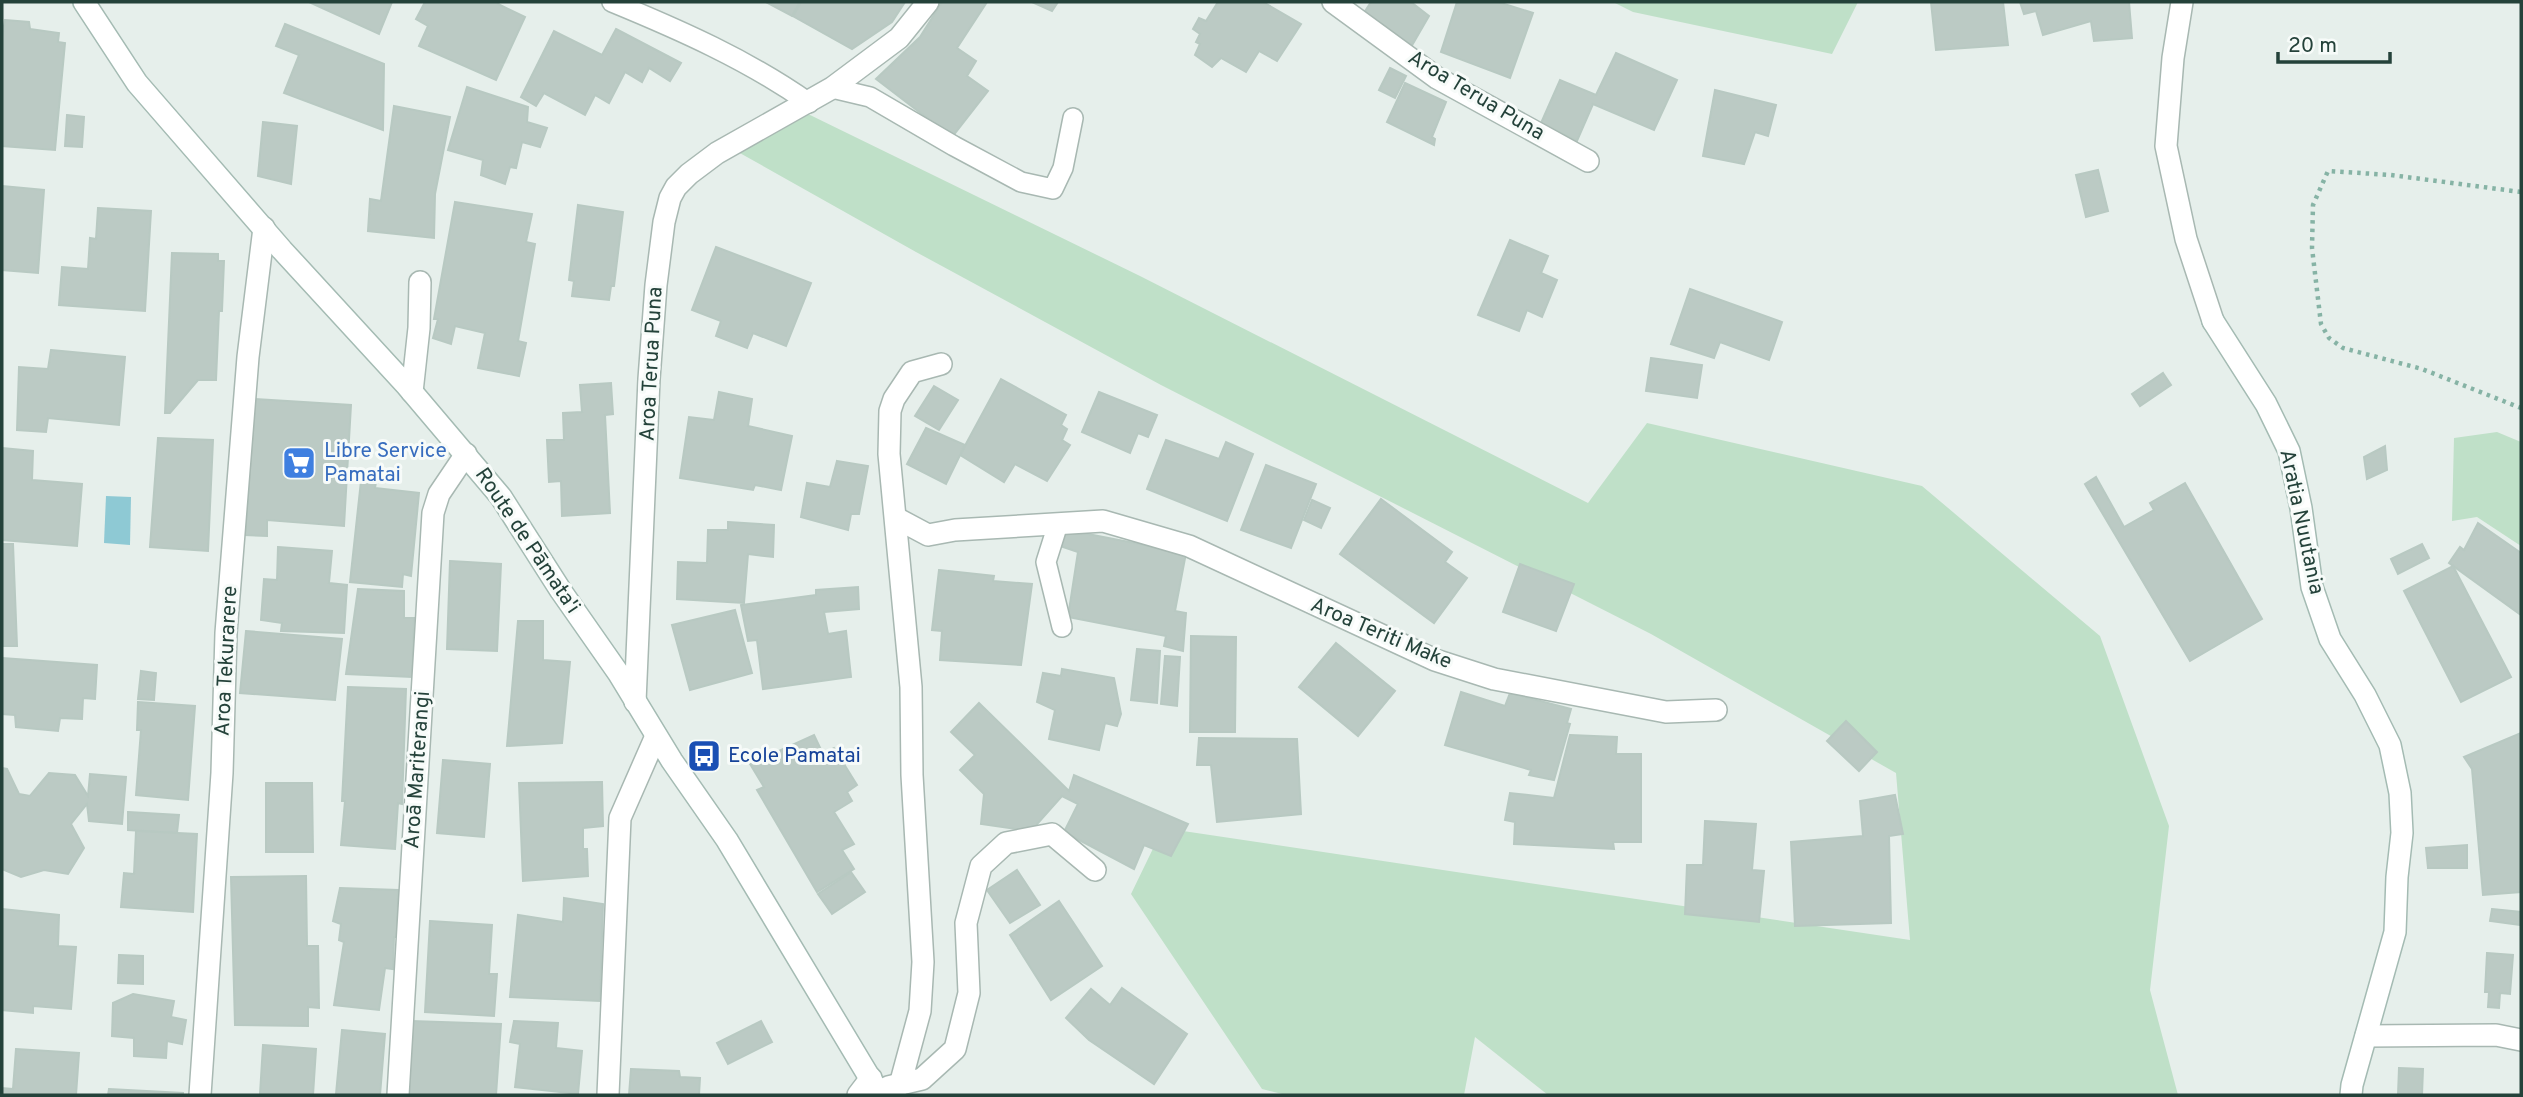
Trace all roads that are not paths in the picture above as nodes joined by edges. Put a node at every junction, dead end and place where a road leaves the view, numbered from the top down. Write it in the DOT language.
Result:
graph roads {
  1 [pos="84,2"];
  2 [pos="612,2"];
  3 [pos="928,2"];
  4 [pos="1333,2"];
  5 [pos="2182,2"];
  6 [pos="832,88"];
  7 [pos="809,103"];
  8 [pos="1073,118"];
  9 [pos="1588,161"];
  10 [pos="264,228"];
  11 [pos="420,282"];
  12 [pos="941,364"];
  13 [pos="412,392"];
  14 [pos="466,454"];
  15 [pos="896,518"];
  16 [pos="1058,524"];
  17 [pos="1062,627"];
  18 [pos="635,702"];
  19 [pos="1716,710"];
  20 [pos="656,736"];
  21 [pos="1095,870"];
  22 [pos="2366,1036"];
  23 [pos="2521,1040"];
  24 [pos="900,1085"];
  25 [pos="872,1090"];
  26 [pos="200,1095"];
  27 [pos="398,1095"];
  28 [pos="608,1095"];
  29 [pos="2351,1095"];
  1 -- 10 [label="street, Route de Pāmata'i"];
  2 -- 7 [label="lane"];
  3 -- 6 [label="street, Aroa Terua Puna"];
  4 -- 9 [label="street, Aroa Terua Puna"];
  5 -- 22 [label="street, Aratia Nuutania"];
  6 -- 7 [label="street, Aroa Terua Puna"];
  6 -- 8 [label="lane"];
  7 -- 18 [label="street, Aroa Terua Puna"];
  10 -- 13 [label="street, Route de Pāmata'i"];
  10 -- 26 [label="street, Aroa Tekurarere"];
  11 -- 13 [label="street"];
  12 -- 15 [label="street"];
  13 -- 14 [label="street, Route de Pāmata'i"];
  14 -- 18 [label="street, Route de Pāmata'i"];
  14 -- 27 [label="street, Aroā Mariterangi"];
  15 -- 16 [label="street, Aroa Teriti Make"];
  15 -- 24 [label="street"];
  16 -- 17 [label="lane"];
  16 -- 19 [label="street, Aroa Teriti Make"];
  18 -- 20 [label="street, Route de Pāmata'i"];
  20 -- 25 [label="street, Route de Pāmata'i"];
  20 -- 28 [label="street"];
  21 -- 24 [label="street"];
  22 -- 23 [label="street"];
  22 -- 29 [label="street, Aratia Nuutania"];
  24 -- 25 [label="street"];
}
